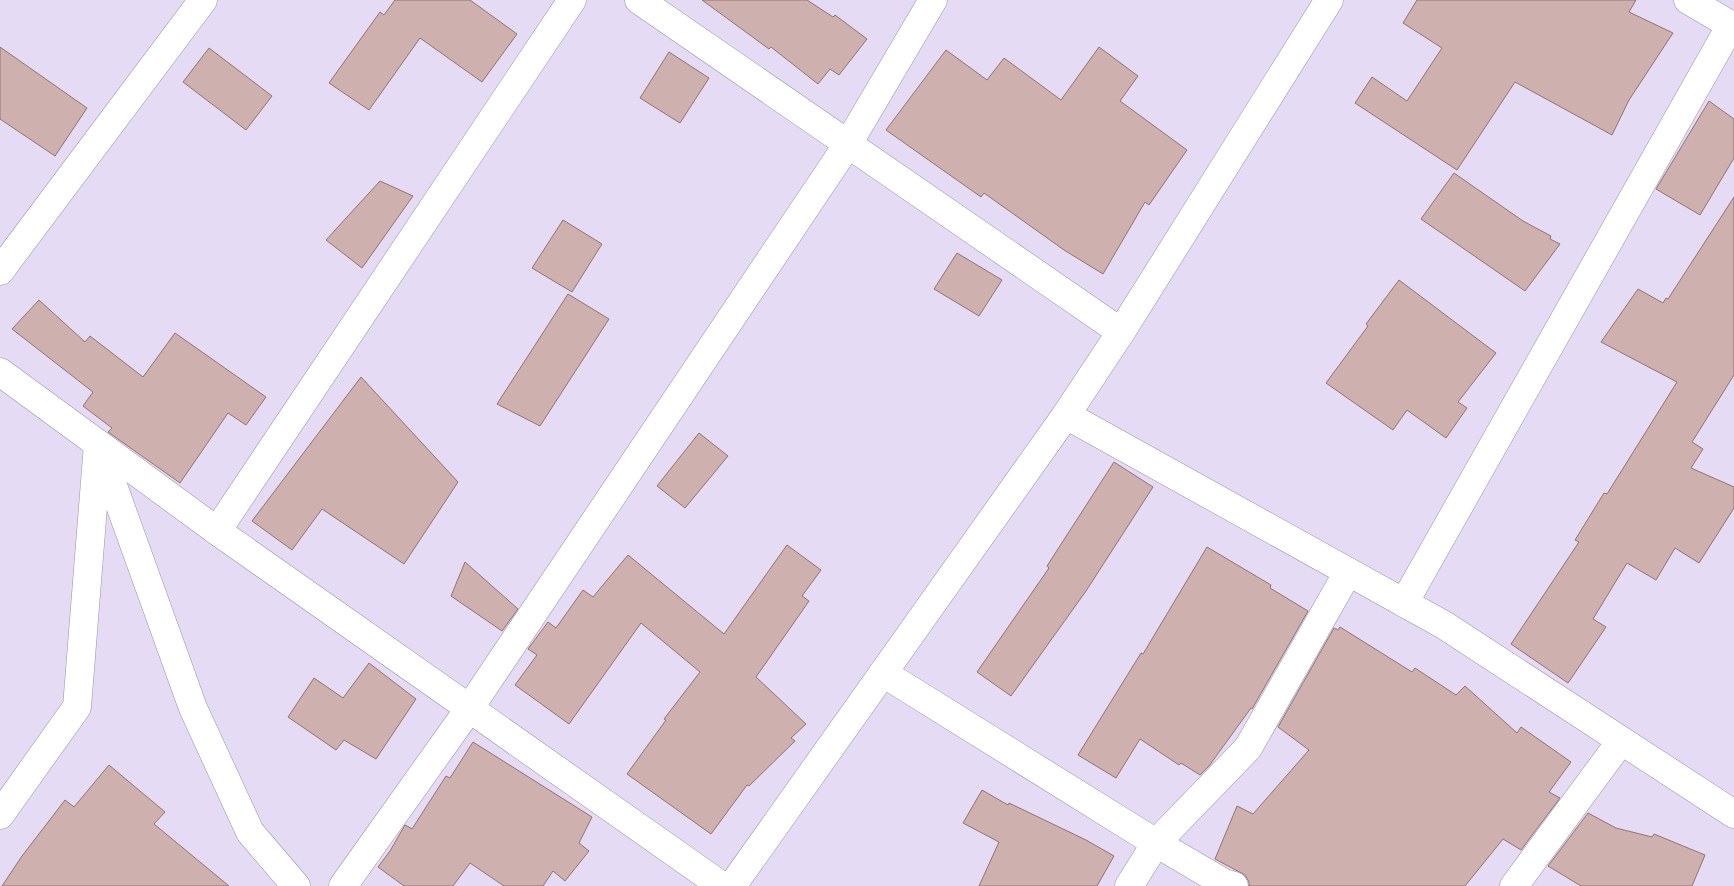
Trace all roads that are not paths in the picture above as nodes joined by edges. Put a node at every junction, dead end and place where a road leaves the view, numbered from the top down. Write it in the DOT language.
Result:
graph roads {
  1 [pos="203,0"];
  2 [pos="572,0"];
  3 [pos="639,0"];
  4 [pos="933,0"];
  5 [pos="1329,0"];
  6 [pos="1688,0"];
  7 [pos="1732,26"];
  8 [pos="848,144"];
  9 [pos="0,271"];
  10 [pos="1121,332"];
  11 [pos="0,372"];
  12 [pos="1066,415"];
  13 [pos="98,444"];
  14 [pos="217,532"];
  15 [pos="1348,572"];
  16 [pos="1404,603"];
  17 [pos="883,673"];
  18 [pos="469,709"];
  19 [pos="1621,741"];
  20 [pos="1734,814"];
  21 [pos="0,815"];
  22 [pos="1156,843"];
  23 [pos="296,886"];
  24 [pos="344,886"];
  25 [pos="722,886"];
  26 [pos="732,886"];
  27 [pos="1129,886"];
  28 [pos="1234,886"];
  29 [pos="1514,886"];
  1 -- 9 [label="street"];
  2 -- 14 [label="street"];
  3 -- 8 [label="street"];
  4 -- 8 [label="street"];
  5 -- 10 [label="street"];
  6 -- 7 [label="street"];
  7 -- 16 [label="street"];
  8 -- 10 [label="street"];
  8 -- 18 [label="street"];
  10 -- 12 [label="street"];
  11 -- 13 [label="street"];
  12 -- 15 [label="street"];
  12 -- 17 [label="street"];
  13 -- 14 [label="street"];
  13 -- 21 [label="street"];
  13 -- 23 [label="street"];
  14 -- 18 [label="street"];
  15 -- 16 [label="street"];
  15 -- 22 [label="street"];
  16 -- 19 [label="street"];
  17 -- 22 [label="street"];
  17 -- 26 [label="street"];
  18 -- 24 [label="street"];
  18 -- 25 [label="street"];
  19 -- 20 [label="street"];
  19 -- 29 [label="street"];
  22 -- 27 [label="street"];
  22 -- 28 [label="street"];
}
